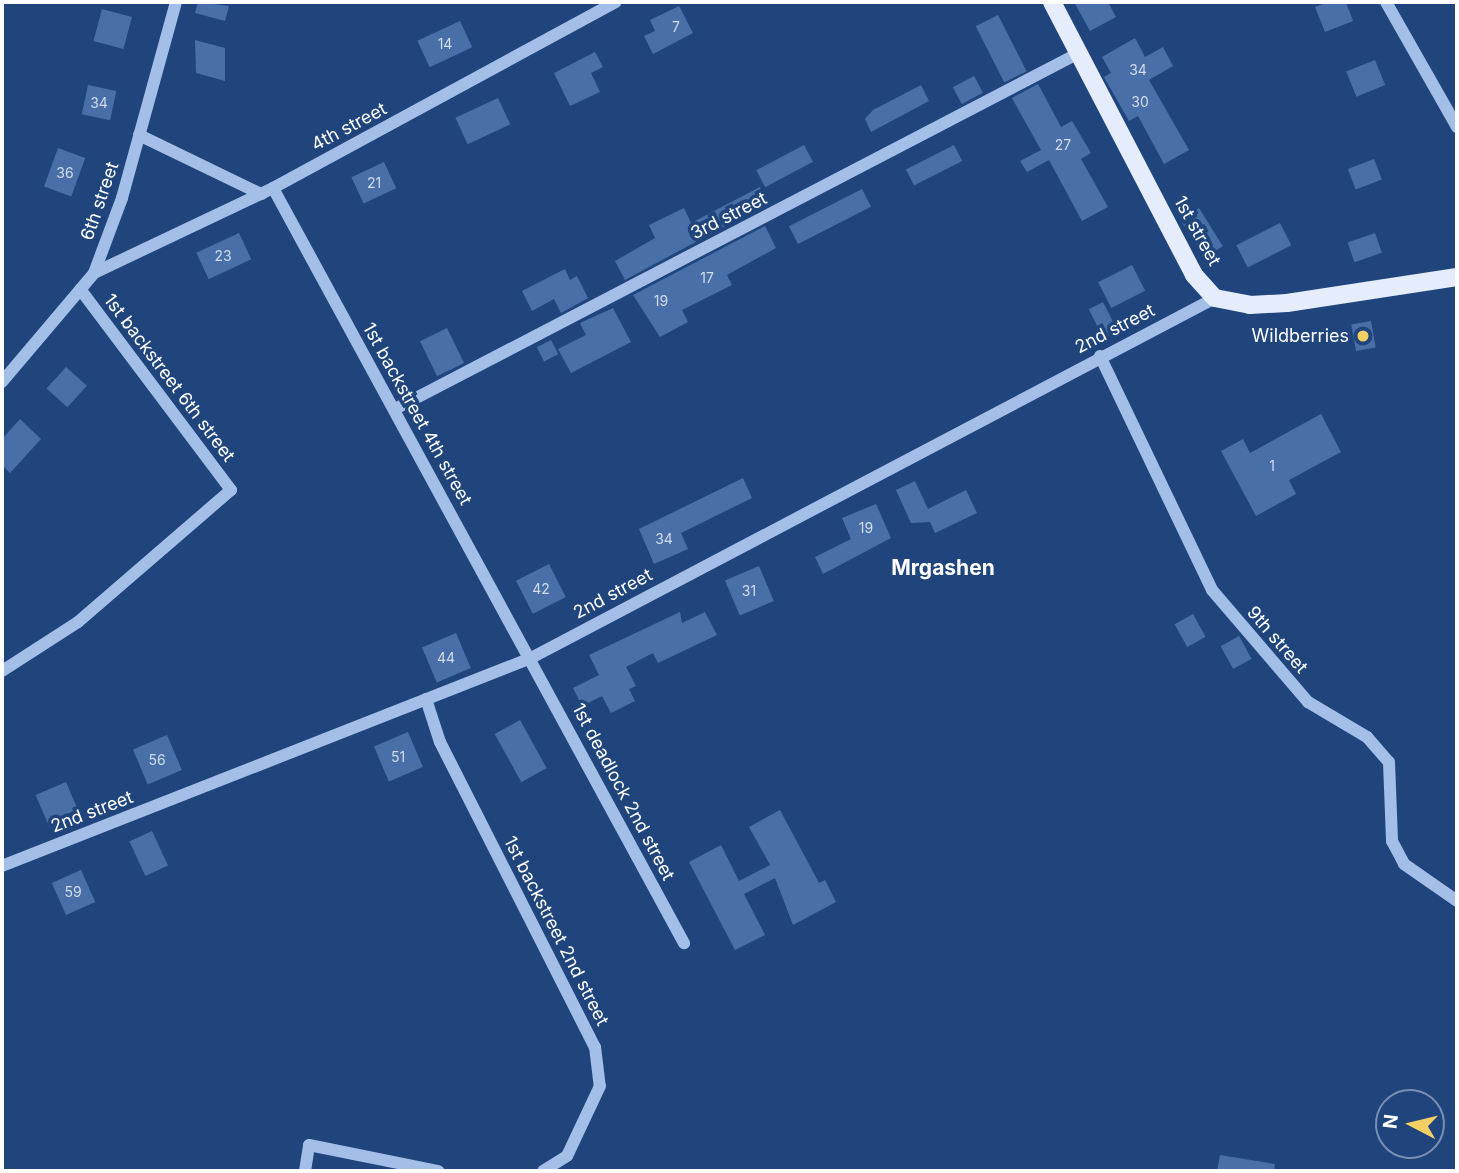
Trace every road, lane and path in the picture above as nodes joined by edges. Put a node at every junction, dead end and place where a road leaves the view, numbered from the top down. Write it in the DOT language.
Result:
graph roads {
  1 [pos="176,2"];
  2 [pos="616,2"];
  3 [pos="1052,2"];
  4 [pos="1385,2"];
  5 [pos="1080,53"];
  6 [pos="1457,127"];
  7 [pos="139,135"];
  8 [pos="267,191"];
  9 [pos="93,273"];
  10 [pos="1457,277"];
  11 [pos="80,289"];
  12 [pos="1215,298"];
  13 [pos="1100,356"];
  14 [pos="2,383"];
  15 [pos="395,409"];
  16 [pos="531,658"];
  17 [pos="2,671"];
  18 [pos="426,699"];
  19 [pos="2,866"];
  20 [pos="1457,901"];
  21 [pos="684,943"];
  22 [pos="305,1171"];
  23 [pos="439,1171"];
  24 [pos="542,1171"];
  1 -- 7 [label="street, 6th street"];
  2 -- 8 [label="street, 4th street"];
  3 -- 5 [label="main road, 1st street"];
  4 -- 6 [label="street"];
  5 -- 12 [label="main road, 1st street"];
  5 -- 15 [label="street, 3rd street"];
  7 -- 8 [label="street"];
  7 -- 9 [label="street, 6th street"];
  8 -- 9 [label="street, 4th street"];
  8 -- 15 [label="street, 1st backstreet 4th street"];
  9 -- 11 [label="street, 6th street"];
  10 -- 12 [label="main road"];
  11 -- 14 [label="street, 6th street"];
  11 -- 17 [label="street, 1st backstreet 6th street"];
  12 -- 13 [label="street, 2nd street"];
  13 -- 16 [label="street, 2nd street"];
  13 -- 20 [label="street, 9th street"];
  15 -- 16 [label="street, 1st backstreet 4th street"];
  16 -- 18 [label="street, 2nd street"];
  16 -- 21 [label="street, 1st deadlock 2nd street"];
  18 -- 19 [label="street, 2nd street"];
  18 -- 24 [label="street, 1st backstreet 2nd street"];
  22 -- 23 [label="street"];
}
